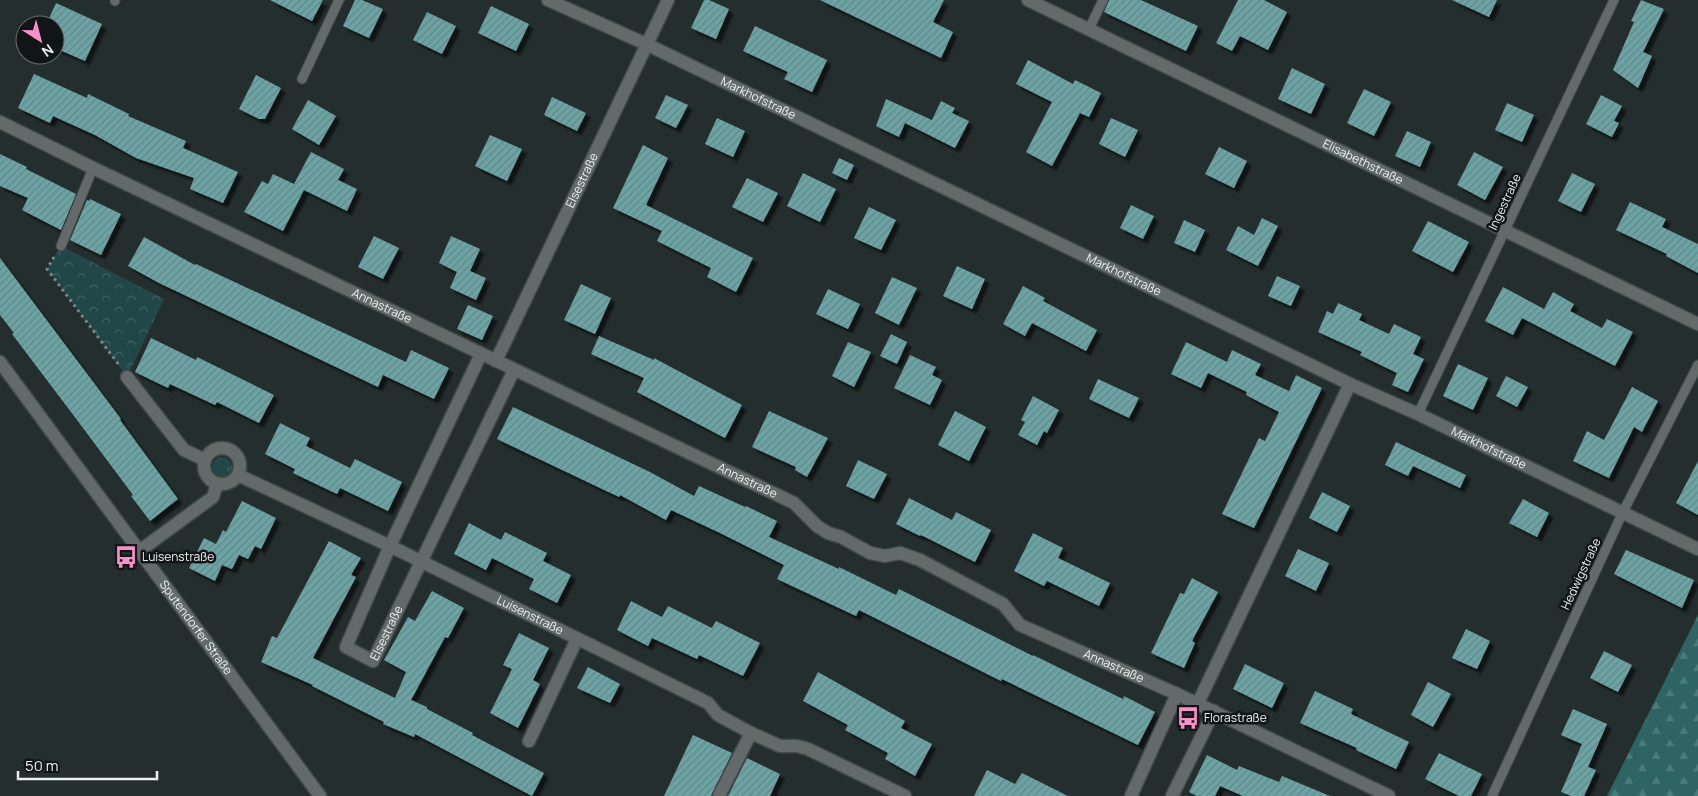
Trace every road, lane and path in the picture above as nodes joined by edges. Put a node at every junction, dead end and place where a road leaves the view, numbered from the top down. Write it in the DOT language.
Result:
graph roads {
  1 [pos="339,0"];
  2 [pos="548,0"];
  3 [pos="668,0"];
  4 [pos="1028,0"];
  5 [pos="1104,0"];
  6 [pos="1614,0"];
  7 [pos="1089,29"];
  8 [pos="646,44"];
  9 [pos="302,79"];
  10 [pos="0,122"];
  11 [pos="93,168"];
  12 [pos="1504,231"];
  13 [pos="61,246"];
  14 [pos="1698,324"];
  15 [pos="481,354"];
  16 [pos="496,361"];
  17 [pos="0,362"];
  18 [pos="1698,365"];
  19 [pos="514,370"];
  20 [pos="127,377"];
  21 [pos="1350,384"];
  22 [pos="1418,414"];
  23 [pos="206,460"];
  24 [pos="238,475"];
  25 [pos="217,484"];
  26 [pos="1622,514"];
  27 [pos="390,546"];
  28 [pos="1698,549"];
  29 [pos="138,552"];
  30 [pos="422,562"];
  31 [pos="577,639"];
  32 [pos="1178,694"];
  33 [pos="1198,703"];
  34 [pos="1214,711"];
  35 [pos="751,733"];
  36 [pos="529,741"];
  37 [pos="320,796"];
  38 [pos="718,796"];
  39 [pos="905,796"];
  40 [pos="1130,796"];
  41 [pos="1172,796"];
  42 [pos="1389,796"];
  43 [pos="1492,796"];
  1 -- 9 [label="lane"];
  2 -- 8 [label="street, Markhofstraße"];
  3 -- 8 [label="street, Elsestraße"];
  4 -- 7 [label="street, Elisabethstraße"];
  5 -- 7 [label="lane"];
  6 -- 12 [label="lane, Ingestraße"];
  7 -- 12 [label="street, Elisabethstraße"];
  8 -- 16 [label="street, Elsestraße"];
  8 -- 21 [label="street, Markhofstraße"];
  10 -- 11 [label="street, Annastraße"];
  11 -- 13 [label="lane"];
  11 -- 15 [label="street, Annastraße"];
  12 -- 14 [label="street, Elisabethstraße"];
  12 -- 22 [label="lane, Ingestraße"];
  13 -- 20 [label="path"];
  15 -- 16 [label="street, Annastraße"];
  15 -- 27 [label="street, Elsestraße"];
  16 -- 19 [label="street, Annastraße"];
  17 -- 29 [label="street, Sputendorfer Straße"];
  18 -- 26 [label="lane, Hedwigstraße"];
  19 -- 30 [label="street, Elsestraße"];
  19 -- 32 [label="street, Annastraße"];
  20 -- 23 [label="street"];
  21 -- 22 [label="street, Markhofstraße"];
  21 -- 33 [label="street"];
  22 -- 26 [label="street, Markhofstraße"];
  23 -- 24 [label="street"];
  23 -- 25 [label="street"];
  24 -- 25 [label="street"];
  24 -- 27 [label="street, Luisenstraße"];
  25 -- 29 [label="street"];
  26 -- 28 [label="street, Markhofstraße"];
  26 -- 43 [label="lane, Hedwigstraße"];
  27 -- 30 [label="street, Luisenstraße"];
  27 -- 30 [label="street, Elsestraße"];
  29 -- 37 [label="street, Sputendorfer Straße"];
  30 -- 31 [label="street, Luisenstraße"];
  31 -- 35 [label="street, Luisenstraße"];
  31 -- 36 [label="street, Luisenstraße"];
  32 -- 33 [label="street, Annastraße"];
  32 -- 40 [label="street"];
  33 -- 34 [label="street, Annastraße"];
  34 -- 41 [label="street"];
  34 -- 42 [label="street, Annastraße"];
  35 -- 38 [label="street"];
  35 -- 39 [label="street, Luisenstraße"];
}
